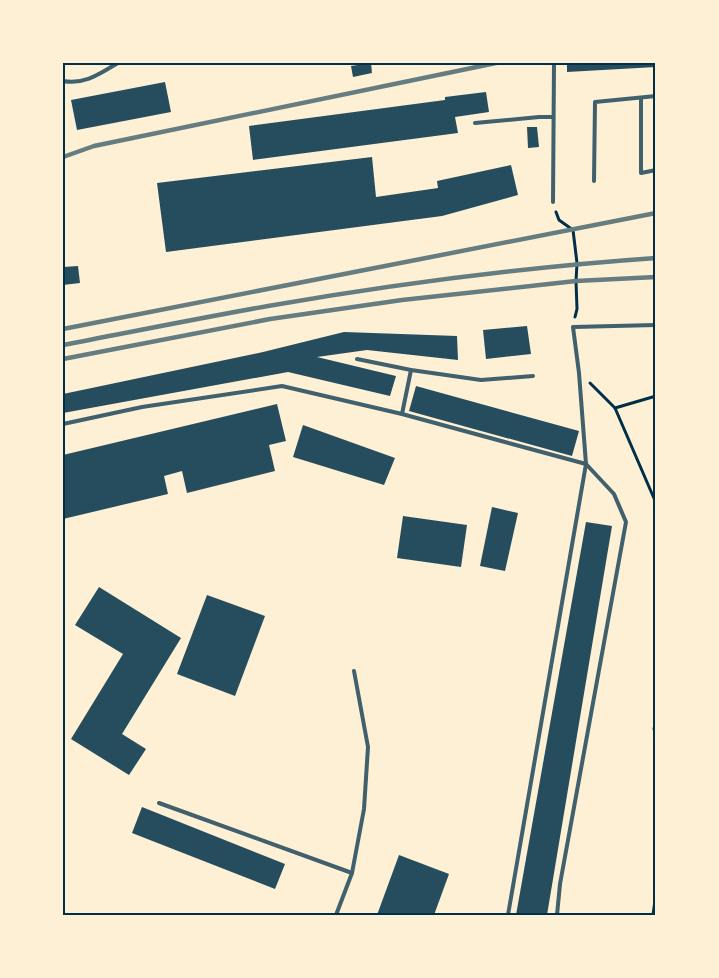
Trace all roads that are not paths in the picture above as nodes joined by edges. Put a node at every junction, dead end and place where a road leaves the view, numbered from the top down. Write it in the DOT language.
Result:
graph roads {
  1 [pos="118,63"];
  2 [pos="554,63"];
  3 [pos="63,81"];
  4 [pos="656,96"];
  5 [pos="641,98"];
  6 [pos="553,117"];
  7 [pos="475,123"];
  8 [pos="656,170"];
  9 [pos="594,181"];
  10 [pos="553,202"];
  11 [pos="656,325"];
  12 [pos="357,359"];
  13 [pos="411,370"];
  14 [pos="533,376"];
  15 [pos="402,414"];
  16 [pos="63,424"];
  17 [pos="586,464"];
  18 [pos="354,671"];
  19 [pos="159,803"];
  20 [pos="352,873"];
  21 [pos="336,915"];
  22 [pos="508,915"];
  23 [pos="557,915"];
  1 -- 3 [label="lane"];
  2 -- 6 [label="lane"];
  4 -- 5 [label="lane"];
  5 -- 8 [label="lane"];
  5 -- 9 [label="lane"];
  6 -- 7 [label="lane"];
  6 -- 10 [label="lane"];
  11 -- 17 [label="lane"];
  12 -- 13 [label="lane"];
  13 -- 14 [label="lane"];
  13 -- 15 [label="lane"];
  15 -- 16 [label="lane"];
  15 -- 17 [label="lane"];
  17 -- 22 [label="lane"];
  17 -- 23 [label="lane"];
  18 -- 20 [label="lane"];
  19 -- 20 [label="lane"];
  20 -- 21 [label="lane"];
}
